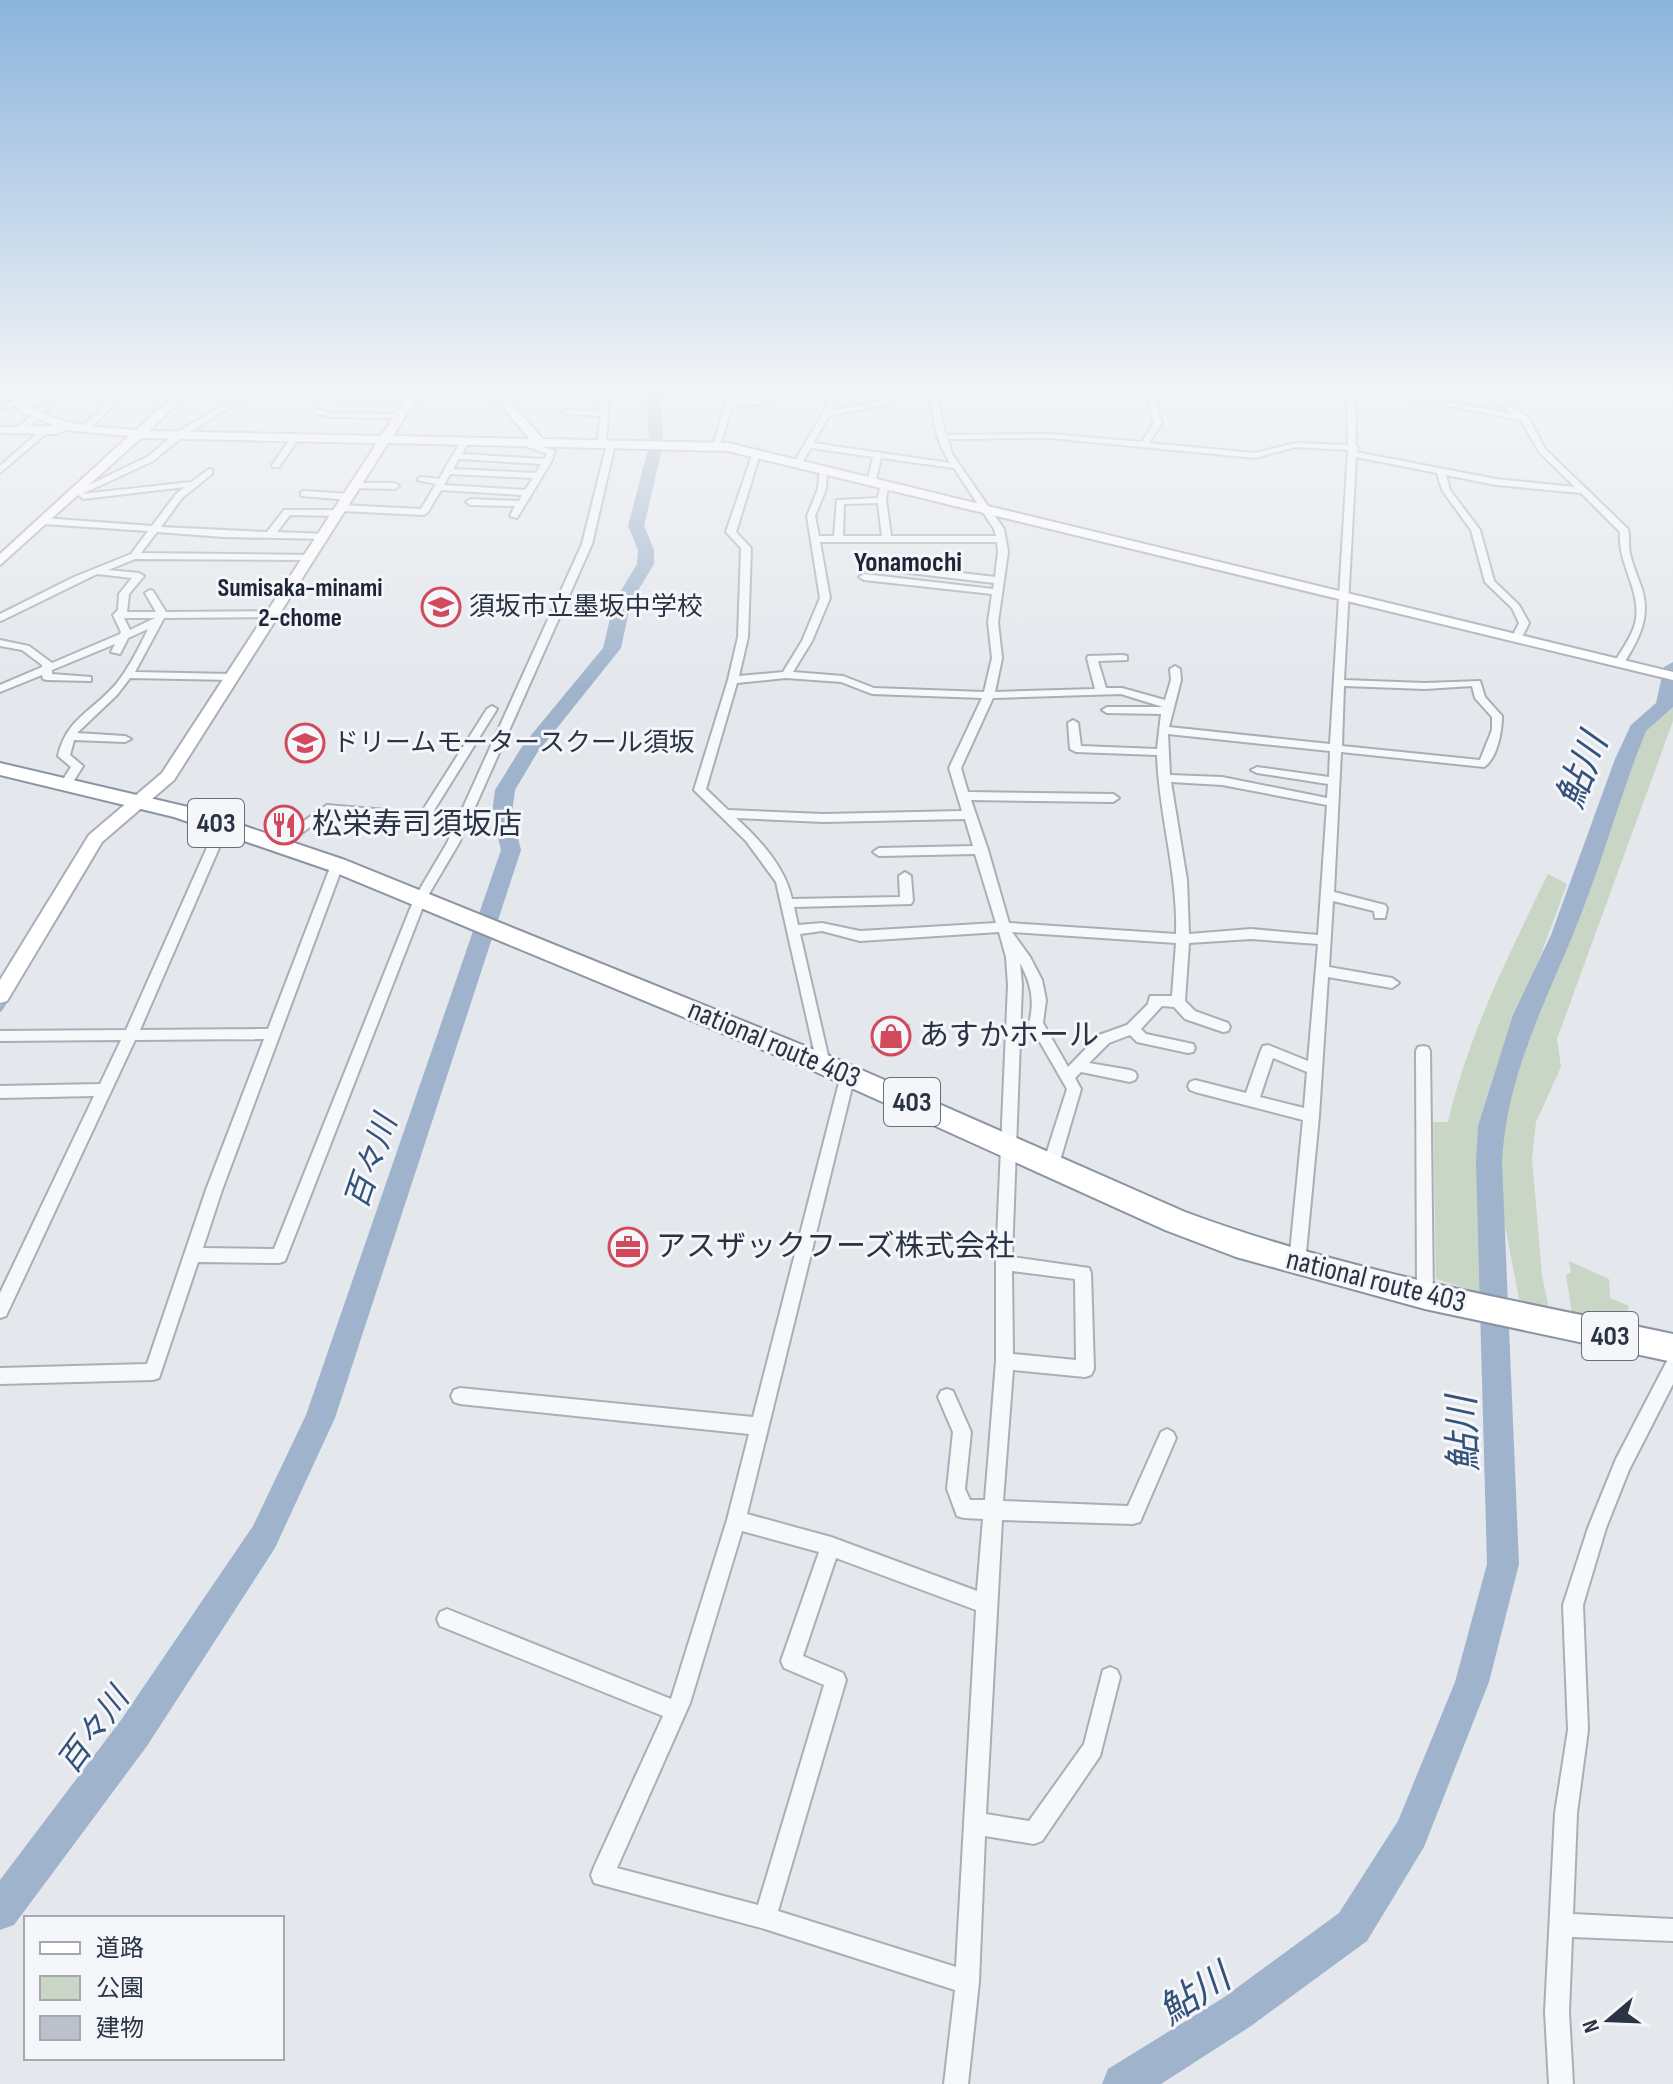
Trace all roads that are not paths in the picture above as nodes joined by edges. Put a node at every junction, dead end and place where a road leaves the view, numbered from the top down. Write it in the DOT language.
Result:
graph roads {
  1 [pos="75,491"];
  2 [pos="80,491"];
  3 [pos="129,491"];
  4 [pos="185,491"];
  5 [pos="352,491"];
  6 [pos="378,491"];
  7 [pos="436,491"];
  8 [pos="478,491"];
  9 [pos="499,491"];
  10 [pos="599,491"];
  11 [pos="744,491"];
  12 [pos="821,491"];
  13 [pos="875,491"];
  14 [pos="879,491"];
  15 [pos="886,491"];
  16 [pos="973,491"];
  17 [pos="1351,491"];
  18 [pos="1447,491"];
  19 [pos="1585,491"];
  20 [pos="528,493"];
  21 [pos="304,494"];
  22 [pos="70,496"];
  23 [pos="346,501"];
  24 [pos="521,504"];
  25 [pos="987,510"];
  26 [pos="514,516"];
  27 [pos="43,521"];
  28 [pos="158,527"];
  29 [pos="270,535"];
  30 [pos="324,536"];
  31 [pos="887,538"];
  32 [pos="817,539"];
  33 [pos="838,539"];
  34 [pos="1001,539"];
  35 [pos="134,556"];
  36 [pos="310,557"];
  37 [pos="0,561"];
  38 [pos="885,567"];
  39 [pos="99,572"];
  40 [pos="864,577"];
  41 [pos="999,587"];
  42 [pos="150,593"];
  43 [pos="1343,596"];
  44 [pos="274,614"];
  45 [pos="118,615"];
  46 [pos="160,617"];
  47 [pos="0,618"];
  48 [pos="126,632"];
  49 [pos="1517,637"];
  50 [pos="0,643"];
  51 [pos="116,652"];
  52 [pos="1123,658"];
  53 [pos="1622,663"];
  54 [pos="45,669"];
  55 [pos="1175,669"];
  56 [pos="127,675"];
  57 [pos="786,675"];
  58 [pos="1673,676"];
  59 [pos="232,677"];
  60 [pos="87,679"];
  61 [pos="733,680"];
  62 [pos="1339,683"];
  63 [pos="0,689"];
  64 [pos="1101,691"];
  65 [pos="989,695"];
  66 [pos="1168,708"];
  67 [pos="492,709"];
  68 [pos="1107,710"];
  69 [pos="1073,723"];
  70 [pos="1163,730"];
  71 [pos="69,736"];
  72 [pos="125,739"];
  73 [pos="1336,745"];
  74 [pos="1160,752"];
  75 [pos="0,769"];
  76 [pos="1257,770"];
  77 [pos="1166,778"];
  78 [pos="1334,781"];
  79 [pos="66,784"];
  80 [pos="965,796"];
  81 [pos="1113,798"];
  82 [pos="134,801"];
  83 [pos="1333,803"];
  84 [pos="724,814"];
  85 [pos="969,815"];
  86 [pos="223,825"];
  87 [pos="279,844"];
  88 [pos="982,850"];
  89 [pos="879,852"];
  90 [pos="337,865"];
  91 [pos="905,876"];
  92 [pos="1328,895"];
  93 [pos="423,900"];
  94 [pos="787,903"];
  95 [pos="1381,908"];
  96 [pos="1004,927"];
  97 [pos="792,930"];
  98 [pos="1185,939"];
  99 [pos="1325,940"];
  100 [pos="1323,971"];
  101 [pos="1392,983"];
  102 [pos="0,996"];
  103 [pos="1178,1002"];
  104 [pos="1223,1027"];
  105 [pos="1132,1029"];
  106 [pos="131,1034"];
  107 [pos="271,1034"];
  108 [pos="0,1036"];
  109 [pos="1188,1048"];
  110 [pos="1423,1051"];
  111 [pos="835,1069"];
  112 [pos="1314,1069"];
  113 [pos="1072,1071"];
  114 [pos="1130,1076"];
  115 [pos="1195,1086"];
  116 [pos="104,1090"];
  117 [pos="0,1092"];
  118 [pos="1251,1101"];
  119 [pos="1312,1116"];
  120 [pos="1008,1144"];
  121 [pos="1051,1164"];
  122 [pos="192,1255"];
  123 [pos="1004,1263"];
  124 [pos="1297,1263"];
  125 [pos="1425,1295"];
  126 [pos="0,1311"];
  127 [pos="1673,1348"];
  128 [pos="1005,1361"];
  129 [pos="1673,1367"];
  130 [pos="0,1376"];
  131 [pos="460,1396"];
  132 [pos="947,1397"];
  133 [pos="758,1426"];
  134 [pos="1167,1438"];
  135 [pos="994,1510"];
  136 [pos="736,1520"];
  137 [pos="831,1546"];
  138 [pos="986,1604"];
  139 [pos="447,1619"];
  140 [pos="1110,1677"];
  141 [pos="676,1711"];
  142 [pos="975,1823"];
  143 [pos="765,1918"];
  144 [pos="1564,1925"];
  145 [pos="1673,1930"];
  146 [pos="967,1982"];
  147 [pos="957,2074"];
  148 [pos="1558,2080"];
  1 -- 22 [label="street"];
  2 -- 22 [label="street"];
  3 -- 22 [label="street"];
  4 -- 28 [label="street"];
  5 -- 23 [label="street"];
  6 -- 23 [label="street"];
  7 -- 23 [label="street"];
  8 -- 24 [label="street"];
  9 -- 20 [label="street"];
  10 -- 93 [label="street"];
  11 -- 61 [label="street"];
  12 -- 32 [label="street"];
  13 -- 33 [label="street"];
  14 -- 31 [label="street"];
  15 -- 25 [label="street"];
  16 -- 25 [label="street"];
  17 -- 43 [label="street"];
  18 -- 49 [label="street"];
  19 -- 53 [label="street"];
  20 -- 24 [label="street"];
  21 -- 23 [label="street"];
  22 -- 27 [label="street"];
  23 -- 29 [label="street"];
  23 -- 30 [label="street"];
  24 -- 26 [label="street"];
  25 -- 34 [label="street"];
  25 -- 43 [label="street"];
  27 -- 28 [label="street"];
  27 -- 37 [label="street"];
  28 -- 29 [label="street"];
  28 -- 35 [label="street"];
  29 -- 30 [label="street"];
  30 -- 36 [label="street"];
  31 -- 33 [label="street"];
  31 -- 34 [label="street"];
  32 -- 33 [label="street"];
  32 -- 57 [label="street"];
  34 -- 41 [label="street"];
  35 -- 36 [label="street"];
  35 -- 39 [label="street"];
  36 -- 44 [label="street"];
  38 -- 41 [label="street"];
  39 -- 45 [label="street"];
  39 -- 47 [label="street"];
  40 -- 41 [label="street"];
  41 -- 65 [label="street"];
  42 -- 46 [label="street"];
  43 -- 49 [label="street"];
  43 -- 62 [label="street"];
  44 -- 46 [label="street"];
  44 -- 59 [label="street"];
  45 -- 46 [label="street"];
  45 -- 48 [label="street"];
  46 -- 48 [label="street"];
  46 -- 56 [label="street"];
  48 -- 51 [label="street"];
  48 -- 54 [label="street"];
  49 -- 53 [label="street"];
  50 -- 54 [label="street"];
  52 -- 64 [label="street"];
  53 -- 58 [label="street"];
  54 -- 60 [label="street"];
  54 -- 63 [label="street"];
  55 -- 66 [label="street"];
  56 -- 59 [label="street"];
  56 -- 71 [label="street"];
  57 -- 61 [label="street"];
  57 -- 65 [label="street"];
  59 -- 82 [label="street"];
  61 -- 84 [label="street"];
  62 -- 73 [label="street"];
  62 -- 73 [label="street"];
  64 -- 65 [label="street"];
  64 -- 66 [label="street"];
  65 -- 80 [label="street"];
  66 -- 68 [label="street"];
  66 -- 70 [label="street"];
  67 -- 87 [label="street"];
  69 -- 74 [label="street"];
  70 -- 73 [label="street"];
  70 -- 74 [label="street"];
  71 -- 72 [label="street"];
  71 -- 79 [label="street"];
  73 -- 78 [label="street"];
  74 -- 77 [label="street"];
  75 -- 79 [label="highway, national route 403 / 403"];
  76 -- 78 [label="street"];
  77 -- 83 [label="street"];
  77 -- 98 [label="street"];
  78 -- 83 [label="street"];
  79 -- 82 [label="highway, national route 403 / 403"];
  80 -- 81 [label="street"];
  80 -- 85 [label="street"];
  82 -- 86 [label="highway, national route 403 / 403"];
  82 -- 102 [label="street"];
  83 -- 92 [label="street"];
  84 -- 85 [label="street"];
  84 -- 94 [label="street"];
  85 -- 88 [label="street"];
  86 -- 87 [label="highway, national route 403 / 403"];
  86 -- 106 [label="street"];
  87 -- 90 [label="highway, national route 403 / 403"];
  88 -- 89 [label="street"];
  88 -- 96 [label="street"];
  90 -- 93 [label="highway, national route 403 / 403"];
  90 -- 107 [label="street"];
  91 -- 94 [label="street"];
  92 -- 95 [label="street"];
  92 -- 99 [label="street"];
  93 -- 111 [label="highway, national route 403 / 403"];
  93 -- 122 [label="street"];
  94 -- 97 [label="street"];
  96 -- 97 [label="street"];
  96 -- 98 [label="street"];
  96 -- 113 [label="street"];
  96 -- 120 [label="street"];
  97 -- 111 [label="street"];
  98 -- 99 [label="street"];
  98 -- 103 [label="street"];
  99 -- 100 [label="street"];
  100 -- 101 [label="street"];
  100 -- 112 [label="street"];
  103 -- 104 [label="street"];
  103 -- 105 [label="street"];
  105 -- 109 [label="street"];
  105 -- 113 [label="street"];
  106 -- 107 [label="street"];
  106 -- 108 [label="street"];
  106 -- 116 [label="street"];
  107 -- 122 [label="street"];
  110 -- 125 [label="street"];
  111 -- 120 [label="highway, national route 403 / 403"];
  111 -- 133 [label="street"];
  112 -- 118 [label="street"];
  112 -- 119 [label="street"];
  113 -- 114 [label="street"];
  113 -- 121 [label="street"];
  115 -- 118 [label="street"];
  116 -- 117 [label="street"];
  116 -- 126 [label="street"];
  118 -- 119 [label="street"];
  119 -- 124 [label="street"];
  120 -- 121 [label="highway, national route 403 / 403"];
  120 -- 123 [label="street"];
  121 -- 124 [label="highway, national route 403 / 403"];
  122 -- 130 [label="street"];
  123 -- 128 [label="street"];
  123 -- 128 [label="street"];
  124 -- 125 [label="highway, national route 403 / 403"];
  125 -- 127 [label="highway, national route 403 / 403"];
  128 -- 135 [label="street"];
  129 -- 144 [label="street"];
  131 -- 133 [label="street"];
  132 -- 135 [label="street"];
  133 -- 136 [label="street"];
  134 -- 135 [label="street"];
  135 -- 138 [label="street"];
  136 -- 137 [label="street"];
  136 -- 141 [label="street"];
  137 -- 138 [label="street"];
  137 -- 143 [label="street"];
  138 -- 142 [label="street"];
  139 -- 141 [label="street"];
  140 -- 142 [label="street"];
  141 -- 143 [label="street"];
  142 -- 146 [label="street"];
  143 -- 146 [label="street"];
  144 -- 145 [label="street"];
  144 -- 148 [label="street"];
  146 -- 147 [label="street"];
}
